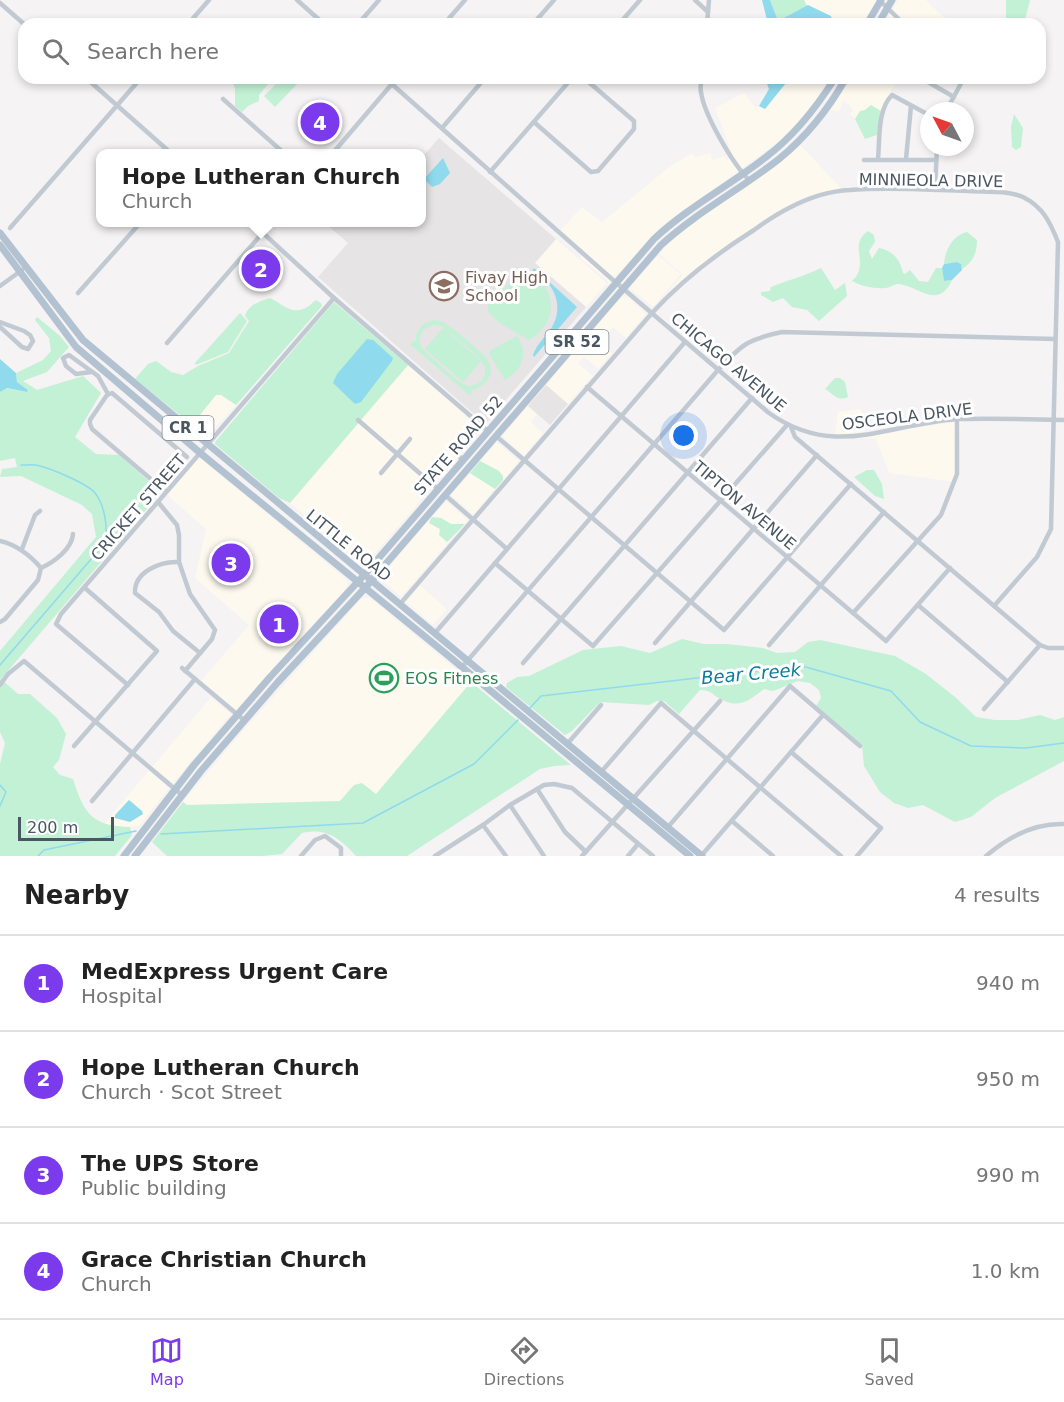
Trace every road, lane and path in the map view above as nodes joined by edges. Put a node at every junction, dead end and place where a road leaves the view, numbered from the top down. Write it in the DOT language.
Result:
graph roads {
  1 [pos="209,0"];
  2 [pos="297,0"];
  3 [pos="379,0"];
  4 [pos="465,0"];
  5 [pos="554,0"];
  6 [pos="640,0"];
  7 [pos="695,0"];
  8 [pos="709,0"];
  9 [pos="892,0"];
  10 [pos="0,3"];
  11 [pos="882,3"];
  12 [pos="708,12"];
  13 [pos="193,18"];
  14 [pos="317,18"];
  15 [pos="363,18"];
  16 [pos="449,18"];
  17 [pos="538,18"];
  18 [pos="625,18"];
  19 [pos="708,18"];
  20 [pos="871,18"];
  21 [pos="879,18"];
  22 [pos="898,18"];
  23 [pos="18,19"];
  24 [pos="93,84"];
  25 [pos="136,84"];
  26 [pos="392,84"];
  27 [pos="480,84"];
  28 [pos="567,84"];
  29 [pos="591,84"];
  30 [pos="702,84"];
  31 [pos="831,84"];
  32 [pos="842,84"];
  33 [pos="931,84"];
  34 [pos="961,84"];
  35 [pos="825,94"];
  36 [pos="954,97"];
  37 [pos="223,99"];
  38 [pos="832,101"];
  39 [pos="951,102"];
  40 [pos="117,105"];
  41 [pos="911,106"];
  42 [pos="920,110"];
  43 [pos="534,122"];
  44 [pos="441,128"];
  45 [pos="167,149"];
  46 [pos="280,149"];
  47 [pos="335,149"];
  48 [pos="936,156"];
  49 [pos="878,159"];
  50 [pos="906,159"];
  51 [pos="864,160"];
  52 [pos="936,160"];
  53 [pos="490,172"];
  54 [pos="742,173"];
  55 [pos="749,180"];
  56 [pos="935,190"];
  57 [pos="137,227"];
  58 [pos="256,227"];
  59 [pos="268,227"];
  60 [pos="10,228"];
  61 [pos="0,233"];
  62 [pos="263,233"];
  63 [pos="0,245"];
  64 [pos="23,269"];
  65 [pos="616,282"];
  66 [pos="0,286"];
  67 [pos="623,289"];
  68 [pos="78,293"];
  69 [pos="334,298"];
  70 [pos="652,313"];
  71 [pos="0,322"];
  72 [pos="0,327"];
  73 [pos="1055,339"];
  74 [pos="685,342"];
  75 [pos="167,343"];
  76 [pos="718,370"];
  77 [pos="91,372"];
  78 [pos="587,387"];
  79 [pos="108,394"];
  80 [pos="519,395"];
  81 [pos="752,398"];
  82 [pos="621,416"];
  83 [pos="159,418"];
  84 [pos="957,419"];
  85 [pos="358,420"];
  86 [pos="1055,420"];
  87 [pos="1064,420"];
  88 [pos="789,425"];
  89 [pos="152,426"];
  90 [pos="488,431"];
  91 [pos="496,436"];
  92 [pos="410,439"];
  93 [pos="654,444"];
  94 [pos="207,445"];
  95 [pos="450,448"];
  96 [pos="200,453"];
  97 [pos="398,454"];
  98 [pos="817,455"];
  99 [pos="187,457"];
  100 [pos="463,460"];
  101 [pos="524,460"];
  102 [pos="381,472"];
  103 [pos="687,472"];
  104 [pos="463,473"];
  105 [pos="851,484"];
  106 [pos="451,488"];
  107 [pos="438,489"];
  108 [pos="558,489"];
  109 [pos="166,492"];
  110 [pos="445,495"];
  111 [pos="720,501"];
  112 [pos="158,502"];
  113 [pos="40,511"];
  114 [pos="884,512"];
  115 [pos="591,517"];
  116 [pos="473,519"];
  117 [pos="422,522"];
  118 [pos="753,528"];
  119 [pos="73,534"];
  120 [pos="917,540"];
  121 [pos="0,541"];
  122 [pos="624,545"];
  123 [pos="22,549"];
  124 [pos="507,549"];
  125 [pos="787,557"];
  126 [pos="179,562"];
  127 [pos="495,563"];
  128 [pos="41,568"];
  129 [pos="950,568"];
  130 [pos="657,573"];
  131 [pos="369,577"];
  132 [pos="358,582"];
  133 [pos="820,585"];
  134 [pos="85,588"];
  135 [pos="365,588"];
  136 [pos="528,590"];
  137 [pos="690,602"];
  138 [pos="400,604"];
  139 [pos="918,605"];
  140 [pos="994,606"];
  141 [pos="853,614"];
  142 [pos="561,618"];
  143 [pos="0,622"];
  144 [pos="318,626"];
  145 [pos="435,633"];
  146 [pos="655,643"];
  147 [pos="769,645"];
  148 [pos="1040,645"];
  149 [pos="1064,648"];
  150 [pos="294,651"];
  151 [pos="200,653"];
  152 [pos="302,657"];
  153 [pos="523,663"];
  154 [pos="465,664"];
  155 [pos="195,679"];
  156 [pos="280,681"];
  157 [pos="1008,682"];
  158 [pos="0,685"];
  159 [pos="128,685"];
  160 [pos="720,701"];
  161 [pos="601,705"];
  162 [pos="984,709"];
  163 [pos="237,715"];
  164 [pos="823,715"];
  165 [pos="244,721"];
  166 [pos="96,722"];
  167 [pos="694,731"];
  168 [pos="568,743"];
  169 [pos="74,746"];
  170 [pos="860,746"];
  171 [pos="791,752"];
  172 [pos="133,753"];
  173 [pos="727,759"];
  174 [pos="602,771"];
  175 [pos="760,788"];
  176 [pos="175,789"];
  177 [pos="537,789"];
  178 [pos="182,795"];
  179 [pos="635,798"];
  180 [pos="92,801"];
  181 [pos="629,804"];
  182 [pos="510,805"];
  183 [pos="732,820"];
  184 [pos="613,821"];
  185 [pos="1064,824"];
  186 [pos="483,825"];
  187 [pos="668,827"];
  188 [pos="638,844"];
  189 [pos="503,850"];
  190 [pos="584,854"];
  191 [pos="124,856"];
  192 [pos="135,856"];
  193 [pos="301,856"];
  194 [pos="341,856"];
  195 [pos="435,856"];
  196 [pos="498,856"];
  197 [pos="506,856"];
  198 [pos="543,856"];
  199 [pos="628,856"];
  200 [pos="653,856"];
  201 [pos="690,856"];
  202 [pos="702,856"];
  203 [pos="773,856"];
  204 [pos="841,856"];
  205 [pos="857,856"];
  206 [pos="986,856"];
  1 -- 13 [label="street"];
  2 -- 14 [label="street"];
  3 -- 15 [label="street"];
  4 -- 16 [label="street"];
  5 -- 17 [label="street"];
  6 -- 18 [label="street"];
  7 -- 12 [label="street"];
  8 -- 12 [label="street"];
  9 -- 11 [label="main road"];
  10 -- 23 [label="street"];
  11 -- 20 [label="main road"];
  11 -- 21 [label="main road"];
  11 -- 22 [label="street"];
  12 -- 19 [label="street"];
  24 -- 40 [label="street"];
  25 -- 40 [label="street"];
  26 -- 44 [label="street, CHICAGO AVENUE"];
  26 -- 47 [label="street"];
  27 -- 44 [label="street"];
  28 -- 43 [label="street"];
  29 -- 43 [label="street"];
  30 -- 54 [label="street"];
  31 -- 35 [label="main road, STATE ROAD 52 / SR 52"];
  32 -- 38 [label="main road, STATE ROAD 52 / SR 52"];
  33 -- 36 [label="street"];
  34 -- 36 [label="street"];
  35 -- 38 [label="main road"];
  35 -- 54 [label="main road, STATE ROAD 52 / SR 52"];
  36 -- 39 [label="street"];
  37 -- 46 [label="street"];
  38 -- 55 [label="main road, STATE ROAD 52 / SR 52"];
  40 -- 45 [label="street"];
  40 -- 60 [label="street"];
  41 -- 42 [label="street"];
  41 -- 49 [label="street"];
  41 -- 50 [label="street"];
  43 -- 53 [label="street"];
  44 -- 53 [label="street, CHICAGO AVENUE"];
  48 -- 52 [label="street"];
  49 -- 50 [label="street"];
  49 -- 51 [label="street"];
  50 -- 52 [label="street"];
  52 -- 56 [label="street"];
  53 -- 65 [label="street, CHICAGO AVENUE"];
  54 -- 55 [label="street"];
  54 -- 65 [label="main road, STATE ROAD 52 / SR 52"];
  55 -- 67 [label="main road, STATE ROAD 52 / SR 52"];
  56 -- 70 [label="street, MINNIEOLA DRIVE"];
  56 -- 73 [label="street, MINNIEOLA DRIVE"];
  57 -- 68 [label="street"];
  58 -- 62 [label="street"];
  59 -- 62 [label="street"];
  61 -- 64 [label="main road, LITTLE ROAD / CR 1"];
  62 -- 69 [label="street"];
  62 -- 75 [label="street"];
  63 -- 64 [label="main road, LITTLE ROAD / CR 1"];
  64 -- 66 [label="street"];
  64 -- 83 [label="main road, LITTLE ROAD / CR 1"];
  64 -- 94 [label="main road, LITTLE ROAD / CR 1"];
  65 -- 67 [label="street, CHICAGO AVENUE"];
  65 -- 80 [label="main road, STATE ROAD 52 / SR 52"];
  67 -- 70 [label="street, CHICAGO AVENUE"];
  67 -- 91 [label="main road, STATE ROAD 52 / SR 52"];
  69 -- 90 [label="street"];
  69 -- 94 [label="street, CRICKET STREET"];
  70 -- 74 [label="street, CHICAGO AVENUE"];
  70 -- 78 [label="street, MINNIEOLA DRIVE"];
  71 -- 72 [label="street"];
  73 -- 76 [label="street"];
  73 -- 86 [label="street, MINNIEOLA DRIVE"];
  74 -- 76 [label="street, CHICAGO AVENUE"];
  74 -- 82 [label="street"];
  76 -- 81 [label="street, CHICAGO AVENUE"];
  76 -- 93 [label="street"];
  77 -- 77 [label="street"];
  77 -- 79 [label="street"];
  78 -- 82 [label="street, TIPTON AVENUE"];
  78 -- 101 [label="street, MINNIEOLA DRIVE"];
  79 -- 89 [label="street"];
  79 -- 109 [label="street"];
  80 -- 90 [label="main road, STATE ROAD 52 / SR 52"];
  80 -- 91 [label="main road"];
  81 -- 88 [label="street, CHICAGO AVENUE"];
  81 -- 103 [label="street"];
  82 -- 93 [label="street, TIPTON AVENUE"];
  82 -- 108 [label="street"];
  83 -- 89 [label="street"];
  83 -- 96 [label="main road, LITTLE ROAD / CR 1"];
  84 -- 86 [label="street, OSCEOLA DRIVE"];
  84 -- 88 [label="street, OSCEOLA DRIVE"];
  84 -- 120 [label="street"];
  85 -- 97 [label="street"];
  86 -- 87 [label="street, OSCEOLA DRIVE"];
  86 -- 140 [label="street, MINNIEOLA DRIVE"];
  88 -- 98 [label="street, CHICAGO AVENUE"];
  88 -- 111 [label="street"];
  89 -- 99 [label="street"];
  90 -- 100 [label="main road, STATE ROAD 52 / SR 52"];
  90 -- 104 [label="main road"];
  91 -- 101 [label="street"];
  91 -- 104 [label="main road, STATE ROAD 52 / SR 52"];
  92 -- 97 [label="street"];
  93 -- 103 [label="street, TIPTON AVENUE"];
  93 -- 115 [label="street"];
  94 -- 96 [label="street, CRICKET STREET"];
  94 -- 131 [label="main road, LITTLE ROAD / CR 1"];
  95 -- 100 [label="street"];
  96 -- 109 [label="street, CRICKET STREET"];
  96 -- 132 [label="main road, LITTLE ROAD / CR 1"];
  97 -- 102 [label="street"];
  97 -- 107 [label="street"];
  98 -- 105 [label="street, CHICAGO AVENUE"];
  98 -- 118 [label="street"];
  100 -- 107 [label="main road, STATE ROAD 52 / SR 52"];
  101 -- 108 [label="street"];
  101 -- 116 [label="street, MINNIEOLA DRIVE"];
  103 -- 111 [label="street, TIPTON AVENUE"];
  103 -- 122 [label="street"];
  104 -- 106 [label="main road, STATE ROAD 52 / SR 52"];
  105 -- 114 [label="street, CHICAGO AVENUE"];
  105 -- 125 [label="street"];
  106 -- 107 [label="main road"];
  106 -- 110 [label="main road, STATE ROAD 52 / SR 52"];
  107 -- 117 [label="main road"];
  107 -- 131 [label="main road, STATE ROAD 52 / SR 52"];
  108 -- 115 [label="street"];
  108 -- 124 [label="street"];
  109 -- 112 [label="street, CRICKET STREET"];
  110 -- 116 [label="street"];
  110 -- 117 [label="main road, STATE ROAD 52 / SR 52"];
  111 -- 118 [label="street, TIPTON AVENUE"];
  111 -- 130 [label="street"];
  112 -- 126 [label="street"];
  112 -- 134 [label="street, CRICKET STREET"];
  113 -- 123 [label="street"];
  114 -- 120 [label="street, CHICAGO AVENUE"];
  114 -- 133 [label="street"];
  115 -- 122 [label="street"];
  115 -- 136 [label="street"];
  116 -- 124 [label="street"];
  116 -- 138 [label="street, MINNIEOLA DRIVE"];
  117 -- 131 [label="main road, STATE ROAD 52 / SR 52"];
  118 -- 125 [label="street, TIPTON AVENUE"];
  118 -- 137 [label="street"];
  119 -- 128 [label="street"];
  120 -- 129 [label="street, CHICAGO AVENUE"];
  120 -- 141 [label="street"];
  121 -- 123 [label="street"];
  122 -- 130 [label="street"];
  122 -- 142 [label="street"];
  123 -- 128 [label="street"];
  124 -- 127 [label="street"];
  125 -- 133 [label="street, TIPTON AVENUE"];
  125 -- 137 [label="street"];
  126 -- 151 [label="street"];
  126 -- 151 [label="street"];
  127 -- 136 [label="street"];
  127 -- 145 [label="street"];
  128 -- 143 [label="street"];
  129 -- 139 [label="street"];
  129 -- 140 [label="street, CHICAGO AVENUE"];
  130 -- 137 [label="street"];
  130 -- 142 [label="street"];
  131 -- 132 [label="main road, STATE ROAD 52 / SR 52"];
  131 -- 135 [label="main road, STATE ROAD 52 / SR 52"];
  131 -- 138 [label="main road, LITTLE ROAD / CR 1"];
  132 -- 135 [label="main road, LITTLE ROAD / CR 1"];
  132 -- 144 [label="main road, STATE ROAD 52 / SR 52"];
  133 -- 141 [label="street, TIPTON AVENUE"];
  133 -- 147 [label="street"];
  134 -- 159 [label="street"];
  134 -- 159 [label="street, CRICKET STREET"];
  135 -- 152 [label="main road, STATE ROAD 52 / SR 52"];
  135 -- 154 [label="main road, LITTLE ROAD / CR 1"];
  136 -- 142 [label="street"];
  136 -- 154 [label="street"];
  137 -- 146 [label="street"];
  138 -- 145 [label="main road, LITTLE ROAD / CR 1"];
  139 -- 141 [label="street, TIPTON AVENUE"];
  139 -- 157 [label="street"];
  140 -- 148 [label="street, CHICAGO AVENUE"];
  142 -- 153 [label="street"];
  144 -- 150 [label="main road, STATE ROAD 52 / SR 52"];
  144 -- 152 [label="main road"];
  145 -- 154 [label="main road, LITTLE ROAD / CR 1"];
  148 -- 149 [label="street"];
  148 -- 157 [label="street"];
  150 -- 156 [label="main road"];
  150 -- 163 [label="main road, STATE ROAD 52 / SR 52"];
  151 -- 155 [label="street"];
  152 -- 156 [label="main road, STATE ROAD 52 / SR 52"];
  154 -- 168 [label="main road, LITTLE ROAD / CR 1"];
  154 -- 181 [label="main road, LITTLE ROAD / CR 1"];
  155 -- 163 [label="street"];
  155 -- 172 [label="street"];
  156 -- 165 [label="main road, STATE ROAD 52 / SR 52"];
  157 -- 162 [label="street"];
  158 -- 166 [label="street"];
  159 -- 166 [label="street"];
  160 -- 167 [label="street"];
  161 -- 168 [label="street"];
  163 -- 165 [label="street"];
  163 -- 176 [label="main road, STATE ROAD 52 / SR 52"];
  164 -- 170 [label="street"];
  164 -- 171 [label="street"];
  164 -- 173 [label="street"];
  165 -- 178 [label="main road, STATE ROAD 52 / SR 52"];
  166 -- 169 [label="street"];
  166 -- 172 [label="street"];
  167 -- 173 [label="street"];
  167 -- 174 [label="street"];
  167 -- 179 [label="street"];
  168 -- 174 [label="main road, LITTLE ROAD / CR 1"];
  171 -- 175 [label="street"];
  171 -- 205 [label="street"];
  172 -- 176 [label="street"];
  172 -- 180 [label="street"];
  173 -- 175 [label="street"];
  173 -- 187 [label="street"];
  174 -- 179 [label="main road, LITTLE ROAD / CR 1"];
  175 -- 183 [label="street"];
  175 -- 204 [label="street"];
  176 -- 178 [label="street"];
  176 -- 191 [label="main road, STATE ROAD 52 / SR 52"];
  177 -- 182 [label="street"];
  177 -- 184 [label="street"];
  177 -- 190 [label="street"];
  178 -- 192 [label="main road, STATE ROAD 52 / SR 52"];
  179 -- 181 [label="street"];
  179 -- 187 [label="main road, LITTLE ROAD / CR 1"];
  181 -- 184 [label="street"];
  181 -- 201 [label="main road, LITTLE ROAD / CR 1"];
  182 -- 186 [label="street"];
  182 -- 198 [label="street"];
  183 -- 202 [label="street"];
  183 -- 203 [label="street"];
  184 -- 188 [label="street"];
  184 -- 190 [label="street"];
  185 -- 206 [label="street"];
  186 -- 189 [label="street"];
  186 -- 195 [label="street"];
  187 -- 202 [label="main road, LITTLE ROAD / CR 1"];
  188 -- 199 [label="street"];
  188 -- 200 [label="street"];
  189 -- 196 [label="street"];
  189 -- 197 [label="street"];
  193 -- 194 [label="street"];
}
